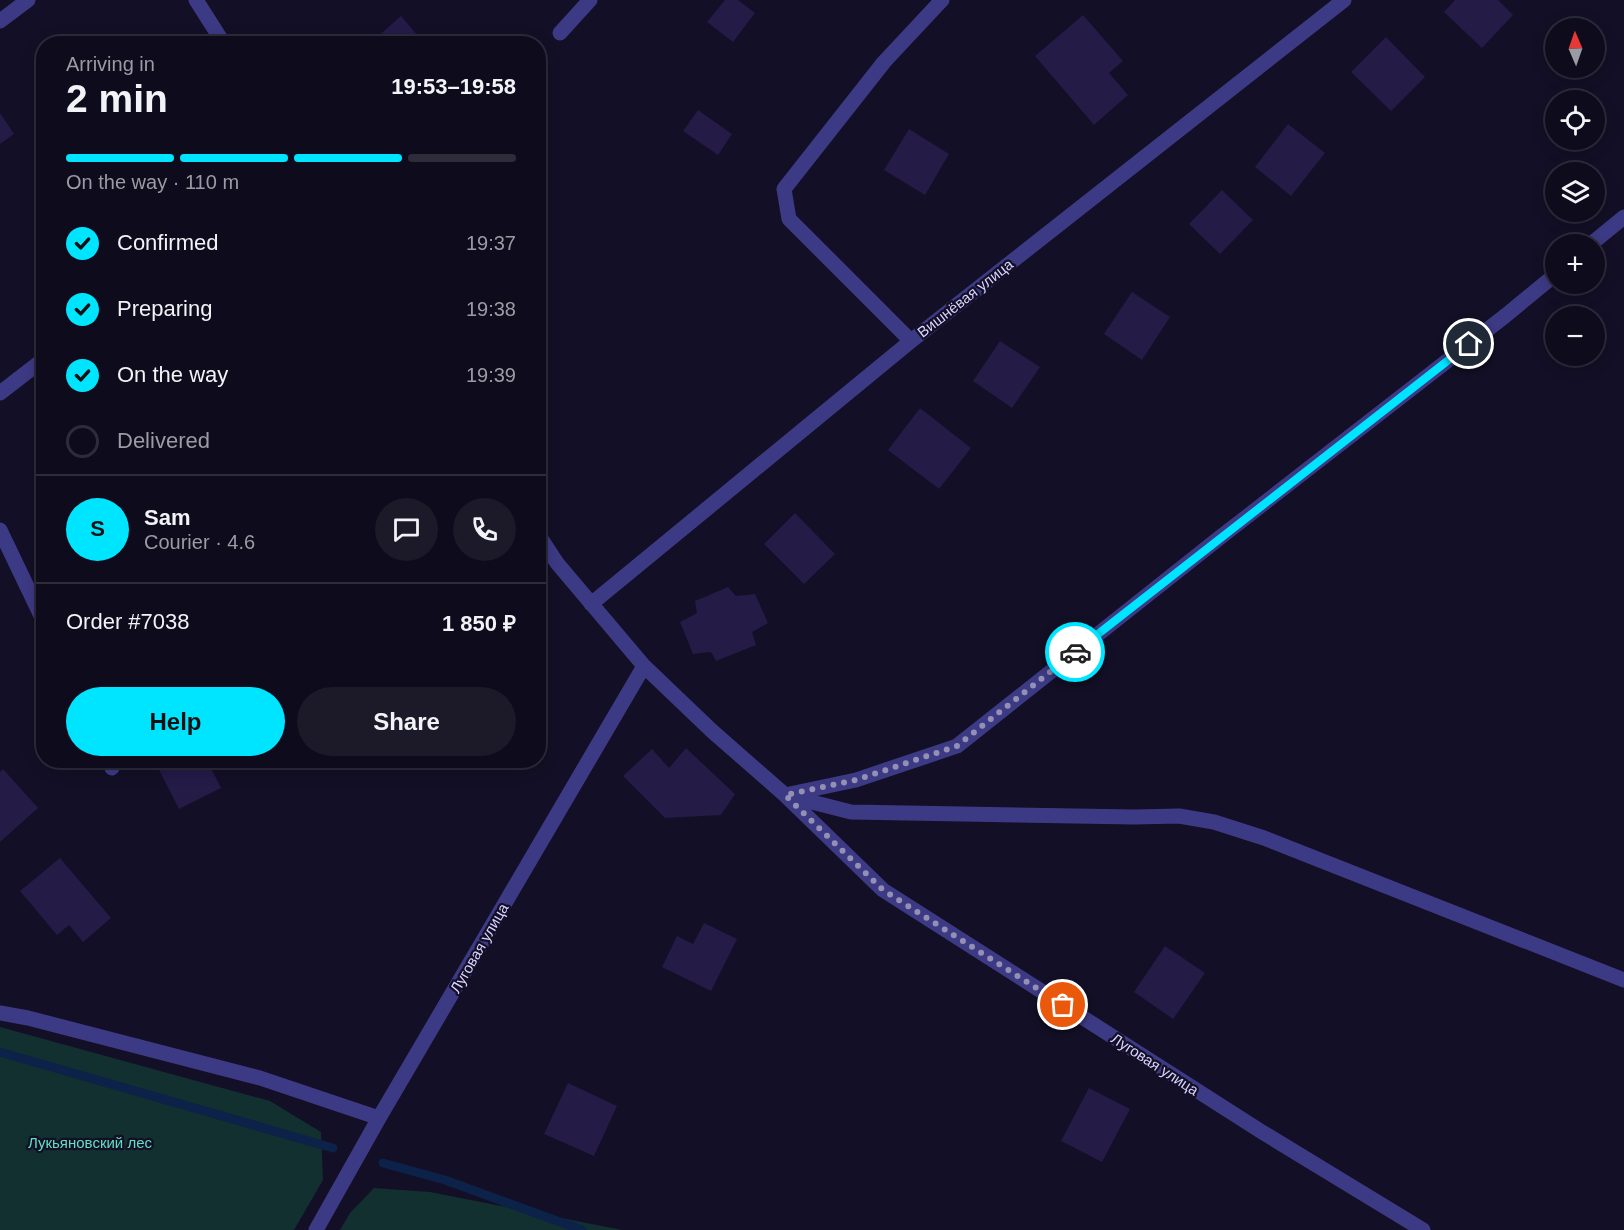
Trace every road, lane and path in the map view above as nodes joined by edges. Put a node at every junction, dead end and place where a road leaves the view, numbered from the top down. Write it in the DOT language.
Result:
graph roads {
  1 [pos="28,0"];
  2 [pos="196,0"];
  3 [pos="590,0"];
  4 [pos="942,0"];
  5 [pos="1344,0"];
  6 [pos="0,21"];
  7 [pos="560,33"];
  8 [pos="219,36"];
  9 [pos="1624,217"];
  10 [pos="1603,234"];
  11 [pos="1545,283"];
  12 [pos="911,341"];
  13 [pos="36,365"];
  14 [pos="0,393"];
  15 [pos="0,530"];
  16 [pos="546,546"];
  17 [pos="591,604"];
  18 [pos="36,605"];
  19 [pos="644,666"];
  20 [pos="785,795"];
  21 [pos="1624,980"];
  22 [pos="0,1013"];
  23 [pos="379,1118"];
  24 [pos="316,1230"];
  25 [pos="1423,1230"];
  1 -- 6 [label="street"];
  2 -- 8 [label="street"];
  3 -- 7 [label="street"];
  4 -- 12 [label="street"];
  5 -- 12 [label="street, Вишнёвая улица"];
  9 -- 10 [label="street"];
  11 -- 20 [label="street"];
  12 -- 17 [label="street, Вишнёвая улица"];
  13 -- 14 [label="street"];
  15 -- 18 [label="street"];
  16 -- 17 [label="street, Луговая улица"];
  17 -- 19 [label="street, Луговая улица"];
  19 -- 20 [label="street, Луговая улица"];
  19 -- 23 [label="street, Луговая улица"];
  20 -- 21 [label="street"];
  20 -- 25 [label="street, Луговая улица"];
  22 -- 23 [label="street"];
  23 -- 24 [label="street, Луговая улица"];
}
